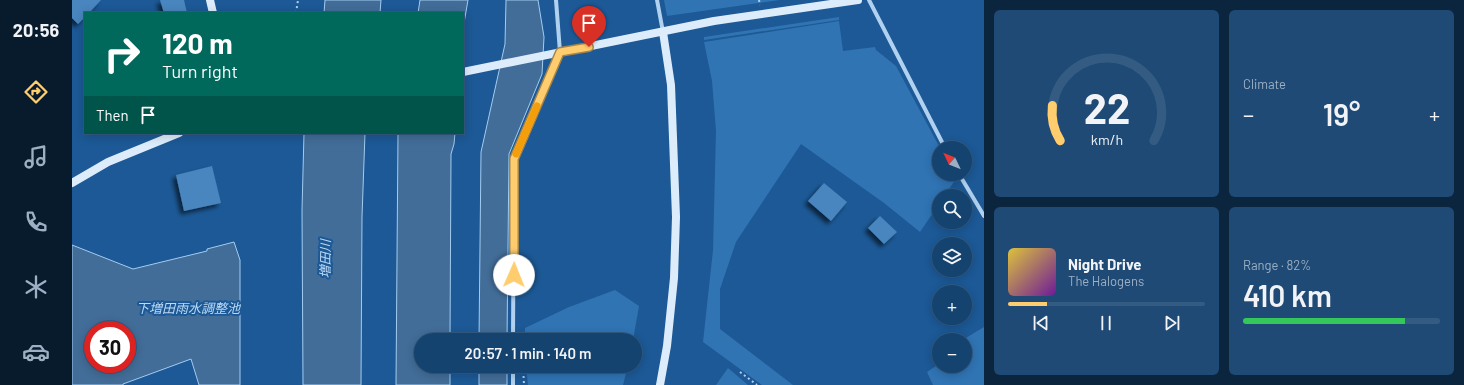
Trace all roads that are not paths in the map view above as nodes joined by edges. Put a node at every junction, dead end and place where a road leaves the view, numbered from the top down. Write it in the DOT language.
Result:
graph roads {
  1 [pos="210,0"];
  2 [pos="556,0"];
  3 [pos="656,0"];
  4 [pos="858,0"];
  5 [pos="869,0"];
  6 [pos="213,12"];
  7 [pos="663,32"];
  8 [pos="556,53"];
  9 [pos="464,72"];
  10 [pos="177,134"];
  11 [pos="941,141"];
  12 [pos="962,181"];
  13 [pos="72,183"];
  14 [pos="984,216"];
  15 [pos="513,333"];
  16 [pos="513,373"];
  17 [pos="513,385"];
  18 [pos="660,385"];
  1 -- 6 [label="street"];
  2 -- 8 [label="street"];
  3 -- 7 [label="street"];
  4 -- 7 [label="street"];
  5 -- 11 [label="street"];
  7 -- 8 [label="street"];
  7 -- 18 [label="street"];
  8 -- 9 [label="street"];
  8 -- 15 [label="street"];
  10 -- 13 [label="street"];
  12 -- 14 [label="street"];
  16 -- 17 [label="street"];
}
